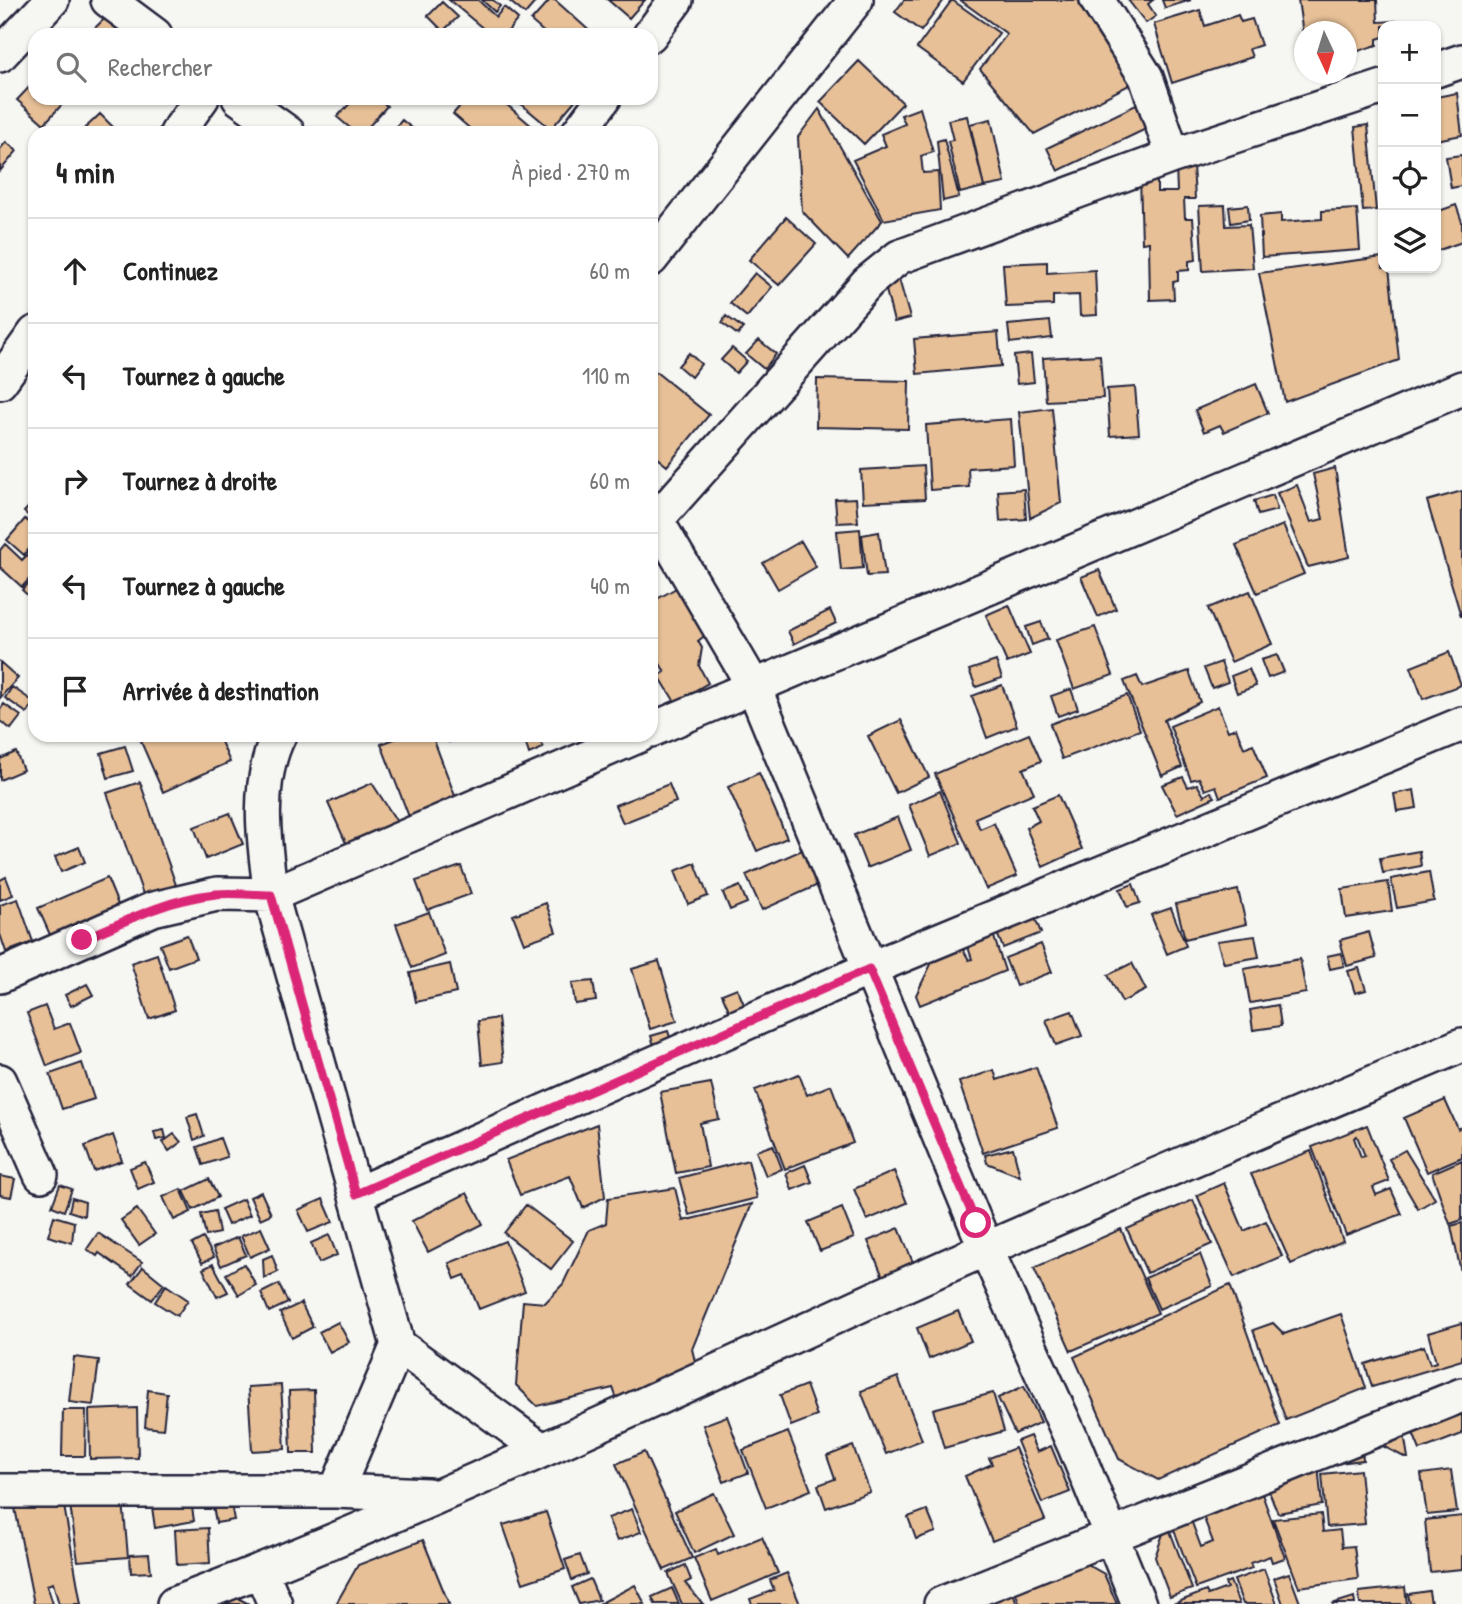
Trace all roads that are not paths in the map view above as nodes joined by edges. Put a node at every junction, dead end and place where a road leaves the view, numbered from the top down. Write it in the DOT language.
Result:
graph roads {
  1 [pos="52,0"];
  2 [pos="108,0"];
  3 [pos="676,0"];
  4 [pos="856,0"];
  5 [pos="1097,0"];
  6 [pos="146,28"];
  7 [pos="655,28"];
  8 [pos="0,55"];
  9 [pos="1462,61"];
  10 [pos="1441,68"];
  11 [pos="1378,89"];
  12 [pos="197,105"];
  13 [pos="249,105"];
  14 [pos="599,105"];
  15 [pos="182,126"];
  16 [pos="278,126"];
  17 [pos="583,126"];
  18 [pos="1173,156"];
  19 [pos="658,250"];
  20 [pos="28,343"];
  21 [pos="0,382"];
  22 [pos="1462,388"];
  23 [pos="658,511"];
  24 [pos="658,522"];
  25 [pos="753,685"];
  26 [pos="1462,724"];
  27 [pos="658,727"];
  28 [pos="277,742"];
  29 [pos="624,742"];
  30 [pos="271,895"];
  31 [pos="869,969"];
  32 [pos="0,976"];
  33 [pos="1462,1045"];
  34 [pos="0,1081"];
  35 [pos="41,1175"];
  36 [pos="356,1194"];
  37 [pos="986,1249"];
  38 [pos="398,1345"];
  39 [pos="1462,1395"];
  40 [pos="541,1450"];
  41 [pos="0,1491"];
  42 [pos="336,1491"];
  43 [pos="438,1496"];
  44 [pos="1111,1534"];
  45 [pos="261,1571"];
  46 [pos="174,1604"];
  47 [pos="275,1604"];
  48 [pos="941,1604"];
  49 [pos="1139,1604"];
  1 -- 8 [label="street"];
  2 -- 6 [label="street"];
  3 -- 7 [label="street"];
  4 -- 19 [label="street"];
  5 -- 18 [label="street"];
  9 -- 10 [label="street"];
  11 -- 18 [label="street"];
  12 -- 15 [label="street"];
  13 -- 16 [label="street"];
  14 -- 17 [label="street"];
  18 -- 23 [label="street"];
  20 -- 21 [label="street"];
  22 -- 25 [label="street"];
  24 -- 25 [label="street"];
  25 -- 27 [label="street"];
  25 -- 31 [label="street"];
  26 -- 31 [label="street"];
  28 -- 30 [label="street"];
  29 -- 30 [label="street"];
  30 -- 32 [label="street"];
  30 -- 36 [label="street"];
  31 -- 36 [label="street"];
  31 -- 37 [label="street"];
  33 -- 37 [label="street"];
  34 -- 35 [label="street"];
  36 -- 38 [label="street"];
  37 -- 40 [label="street"];
  37 -- 44 [label="street"];
  38 -- 40 [label="street"];
  38 -- 42 [label="street"];
  39 -- 44 [label="street"];
  40 -- 43 [label="street"];
  41 -- 42 [label="street"];
  42 -- 43 [label="street"];
  43 -- 45 [label="street"];
  44 -- 48 [label="street"];
  44 -- 49 [label="street"];
  45 -- 46 [label="street"];
  45 -- 47 [label="street"];
}
